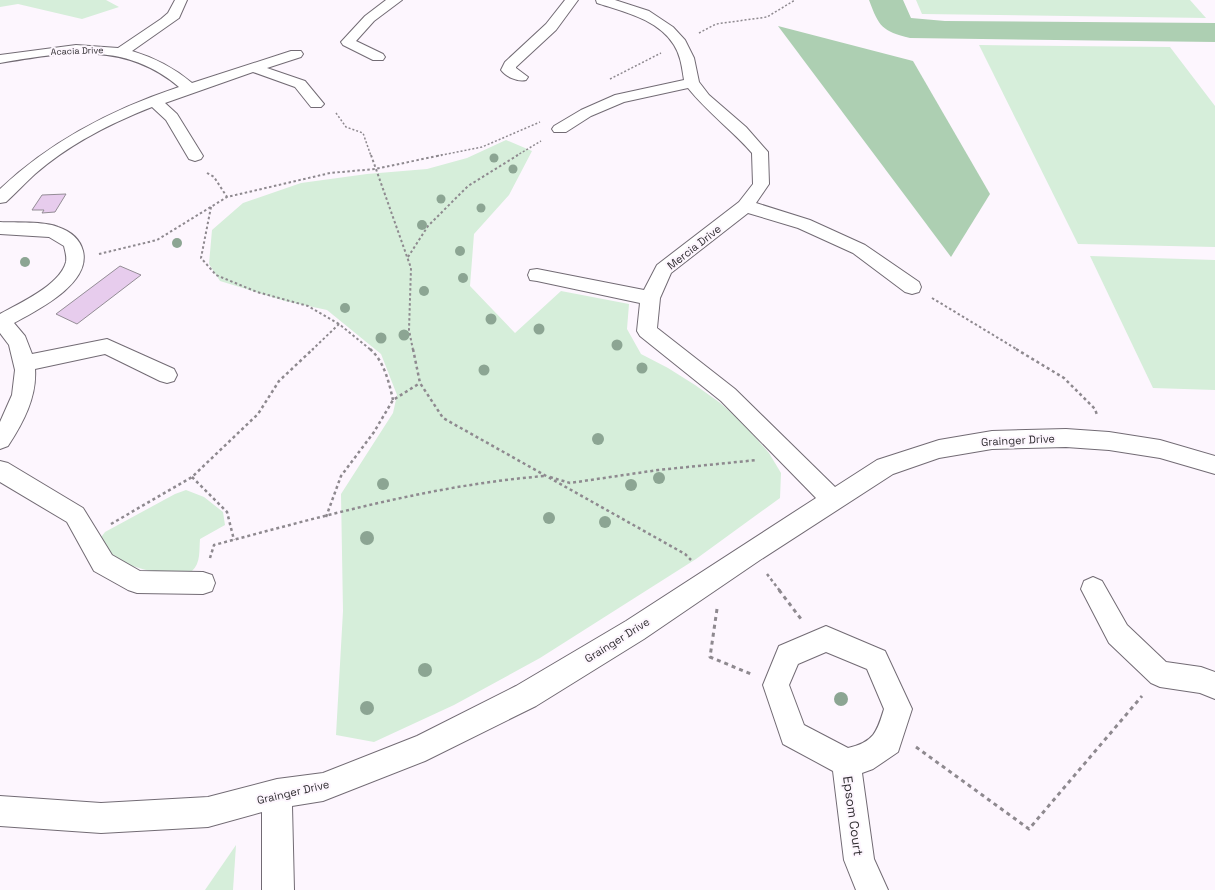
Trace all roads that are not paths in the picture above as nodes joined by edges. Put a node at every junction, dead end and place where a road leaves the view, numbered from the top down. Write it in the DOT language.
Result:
graph roads {
  1 [pos="182,0"];
  2 [pos="396,0"];
  3 [pos="572,0"];
  4 [pos="602,0"];
  5 [pos="607,0"];
  6 [pos="122,51"];
  7 [pos="296,54"];
  8 [pos="378,56"];
  9 [pos="0,59"];
  10 [pos="254,68"];
  11 [pos="521,77"];
  12 [pos="692,83"];
  13 [pos="191,90"];
  14 [pos="155,102"];
  15 [pos="316,104"];
  16 [pos="560,128"];
  17 [pos="195,156"];
  18 [pos="0,198"];
  19 [pos="746,206"];
  20 [pos="0,228"];
  21 [pos="537,276"];
  22 [pos="912,287"];
  23 [pos="650,298"];
  24 [pos="1,322"];
  25 [pos="25,363"];
  26 [pos="167,375"];
  27 [pos="0,440"];
  28 [pos="1215,465"];
  29 [pos="0,470"];
  30 [pos="833,500"];
  31 [pos="203,583"];
  32 [pos="1093,589"];
  33 [pos="1215,686"];
  34 [pos="846,763"];
  35 [pos="277,794"];
  36 [pos="0,812"];
  37 [pos="278,890"];
  38 [pos="872,890"];
  1 -- 6 [label="street"];
  2 -- 8 [label="street"];
  3 -- 11 [label="street"];
  4 -- 5 [label="street, Mercia Drive"];
  5 -- 12 [label="street, Mercia Drive"];
  6 -- 9 [label="street, Acacia Drive"];
  6 -- 13 [label="street, Acacia Drive"];
  7 -- 10 [label="street"];
  10 -- 13 [label="street"];
  10 -- 15 [label="street"];
  12 -- 16 [label="street"];
  12 -- 19 [label="street, Mercia Drive"];
  13 -- 14 [label="street"];
  14 -- 17 [label="street"];
  14 -- 18 [label="street"];
  19 -- 22 [label="street"];
  19 -- 23 [label="street, Mercia Drive"];
  20 -- 24 [label="street"];
  21 -- 23 [label="street"];
  23 -- 30 [label="street, Mercia Drive"];
  24 -- 25 [label="street"];
  25 -- 26 [label="street"];
  25 -- 27 [label="street"];
  28 -- 30 [label="street, Grainger Drive"];
  29 -- 31 [label="street"];
  30 -- 35 [label="street, Grainger Drive"];
  32 -- 33 [label="street"];
  34 -- 34 [label="street, Epsom Court"];
  34 -- 38 [label="street, Epsom Court"];
  35 -- 36 [label="street, Grainger Drive"];
  35 -- 37 [label="street"];
}
